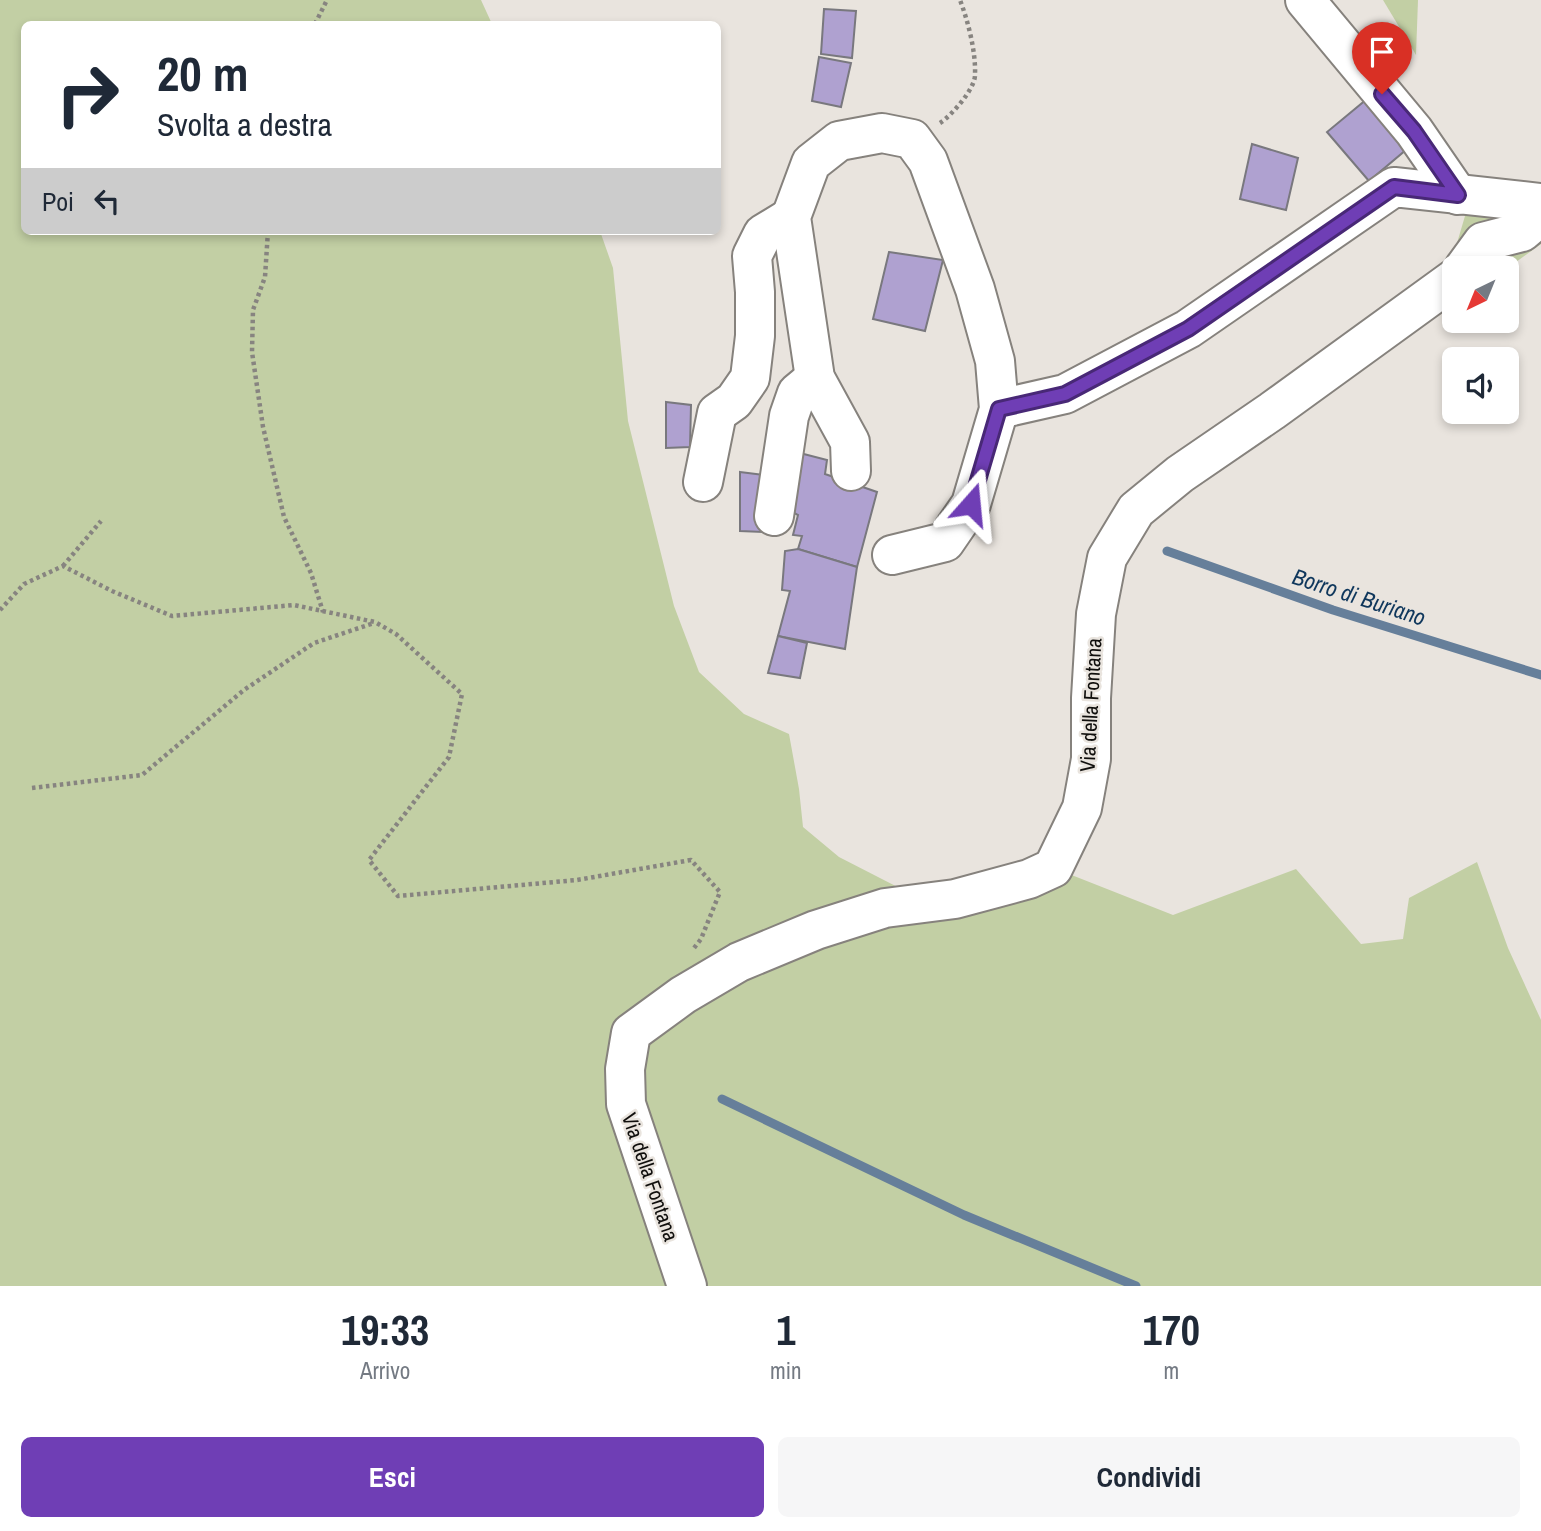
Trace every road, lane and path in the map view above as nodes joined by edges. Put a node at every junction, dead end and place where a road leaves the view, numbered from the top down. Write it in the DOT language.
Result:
graph roads {
  1 [pos="327,0"];
  2 [pos="960,0"];
  3 [pos="1305,0"];
  4 [pos="316,21"];
  5 [pos="912,139"];
  6 [pos="1474,197"];
  7 [pos="1541,202"];
  8 [pos="1541,216"];
  9 [pos="791,217"];
  10 [pos="268,235"];
  11 [pos="1474,255"];
  12 [pos="1442,288"];
  13 [pos="815,379"];
  14 [pos="999,409"];
  15 [pos="851,471"];
  16 [pos="703,482"];
  17 [pos="774,516"];
  18 [pos="101,521"];
  19 [pos="892,555"];
  20 [pos="63,566"];
  21 [pos="0,610"];
  22 [pos="323,612"];
  23 [pos="375,622"];
  24 [pos="32,788"];
  25 [pos="693,950"];
  26 [pos="687,1286"];
  1 -- 4 [label="path"];
  2 -- 5 [label="path"];
  3 -- 6 [label="street"];
  5 -- 9 [label="street"];
  5 -- 14 [label="street"];
  6 -- 7 [label="street"];
  6 -- 11 [label="street"];
  6 -- 14 [label="street"];
  8 -- 11 [label="street"];
  9 -- 13 [label="street"];
  9 -- 16 [label="street"];
  10 -- 22 [label="path"];
  12 -- 26 [label="street, Via della Fontana"];
  13 -- 15 [label="street"];
  13 -- 17 [label="street"];
  14 -- 19 [label="street"];
  18 -- 20 [label="path"];
  20 -- 21 [label="path"];
  20 -- 22 [label="path"];
  22 -- 23 [label="path"];
  23 -- 24 [label="path"];
  23 -- 25 [label="path"];
}
